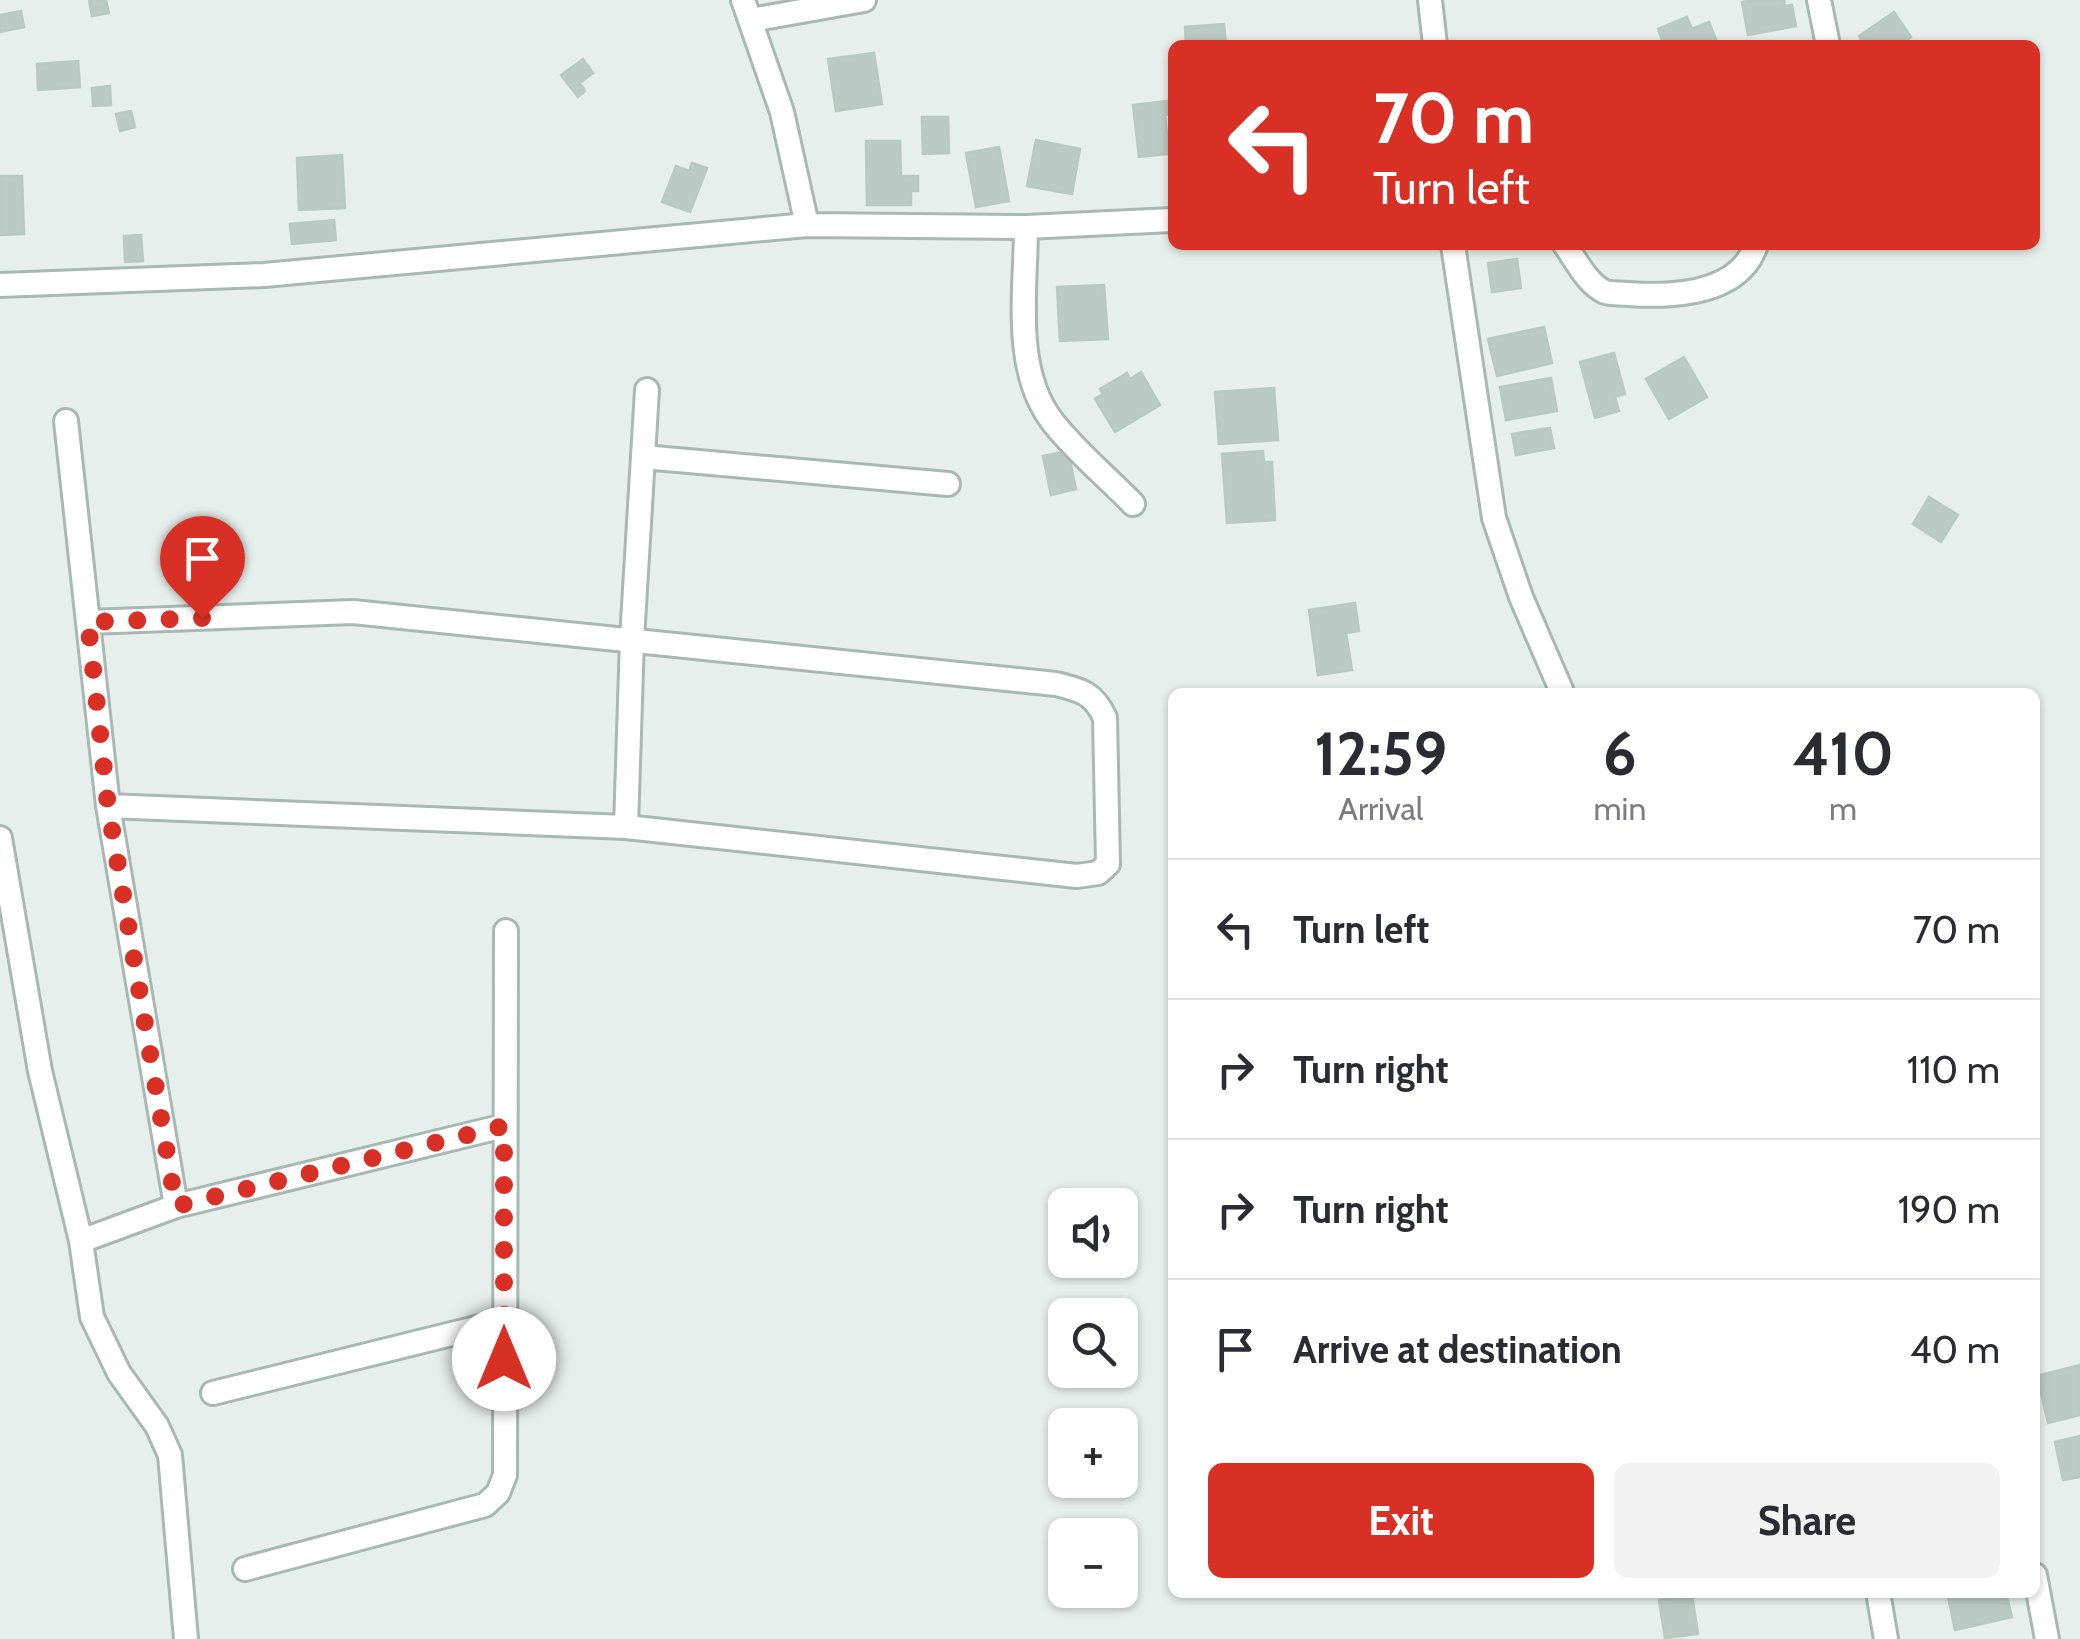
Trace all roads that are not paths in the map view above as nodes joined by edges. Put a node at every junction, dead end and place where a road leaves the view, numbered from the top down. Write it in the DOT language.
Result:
graph roads {
  1 [pos="864,0"];
  2 [pos="1430,0"];
  3 [pos="1819,0"];
  4 [pos="747,10"];
  5 [pos="1434,40"];
  6 [pos="1827,40"];
  7 [pos="1168,220"];
  8 [pos="807,224"];
  9 [pos="1026,227"];
  10 [pos="1455,250"];
  11 [pos="1568,250"];
  12 [pos="1754,250"];
  13 [pos="0,285"];
  14 [pos="648,390"];
  15 [pos="66,421"];
  16 [pos="644,457"];
  17 [pos="948,484"];
  18 [pos="1133,504"];
  19 [pos="88,622"];
  20 [pos="632,639"];
  21 [pos="1560,688"];
  22 [pos="108,806"];
  23 [pos="626,827"];
  24 [pos="0,838"];
  25 [pos="506,931"];
  26 [pos="504,1126"];
  27 [pos="176,1206"];
  28 [pos="81,1241"];
  29 [pos="504,1321"];
  30 [pos="213,1393"];
  31 [pos="245,1569"];
  32 [pos="1879,1598"];
  33 [pos="2039,1598"];
  34 [pos="186,1639"];
  35 [pos="1886,1639"];
  36 [pos="2047,1639"];
  1 -- 4 [label="street"];
  2 -- 5 [label="street"];
  3 -- 6 [label="street"];
  4 -- 8 [label="street"];
  7 -- 9 [label="street"];
  8 -- 9 [label="street"];
  8 -- 13 [label="street"];
  9 -- 18 [label="street"];
  10 -- 21 [label="street"];
  11 -- 12 [label="street"];
  14 -- 16 [label="street"];
  15 -- 19 [label="street"];
  16 -- 17 [label="street"];
  16 -- 20 [label="street"];
  19 -- 20 [label="street"];
  19 -- 22 [label="street"];
  20 -- 23 [label="street"];
  20 -- 23 [label="street"];
  22 -- 23 [label="street"];
  22 -- 27 [label="street"];
  24 -- 28 [label="street"];
  25 -- 26 [label="street"];
  26 -- 27 [label="street"];
  26 -- 29 [label="street"];
  27 -- 28 [label="street"];
  28 -- 34 [label="street"];
  29 -- 30 [label="street"];
  29 -- 31 [label="street"];
  32 -- 35 [label="street"];
  33 -- 36 [label="street"];
}
